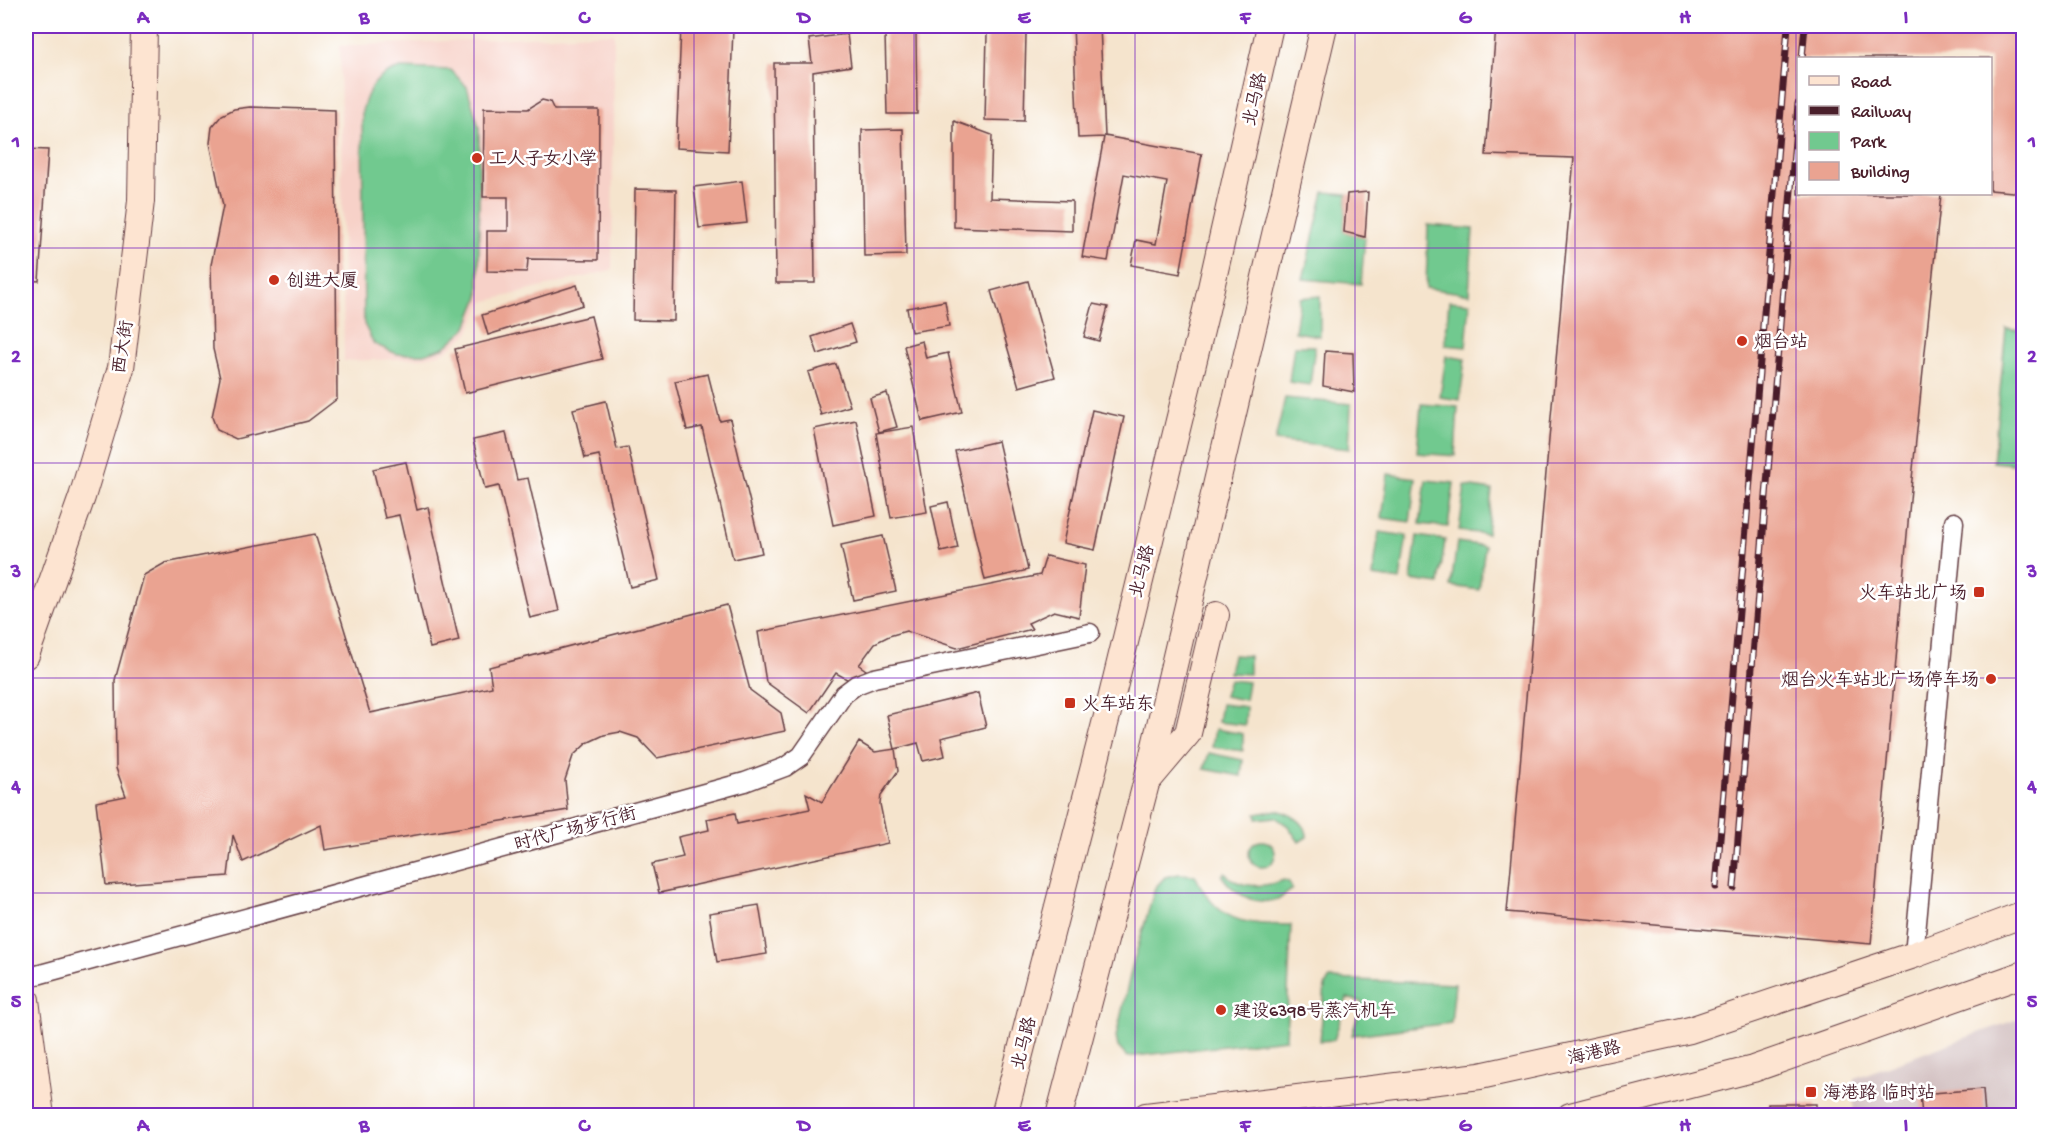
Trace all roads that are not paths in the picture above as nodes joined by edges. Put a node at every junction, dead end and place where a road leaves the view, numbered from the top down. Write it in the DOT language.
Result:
graph roads {
  1 [pos="144,26"];
  2 [pos="1270,26"];
  3 [pos="1324,26"];
  4 [pos="1954,522"];
  5 [pos="1216,615"];
  6 [pos="1090,633"];
  7 [pos="26,655"];
  8 [pos="1148,780"];
  9 [pos="2024,914"];
  10 [pos="1914,955"];
  11 [pos="2024,974"];
  12 [pos="26,978"];
  13 [pos="26,1000"];
  14 [pos="1624,1109"];
  15 [pos="41,1116"];
  16 [pos="1004,1116"];
  17 [pos="1059,1116"];
  18 [pos="1146,1116"];
  19 [pos="1570,1116"];
  1 -- 7 [label="main road, 西大街"];
  2 -- 16 [label="main road, 北马路"];
  3 -- 8 [label="main road"];
  4 -- 10 [label="street"];
  5 -- 8 [label="main road"];
  6 -- 12 [label="street, 时代广场步行街"];
  8 -- 17 [label="main road"];
  9 -- 10 [label="main road, 海港路"];
  10 -- 18 [label="main road, 海港路"];
  11 -- 14 [label="main road"];
  13 -- 15 [label="main road"];
  14 -- 19 [label="main road"];
}
